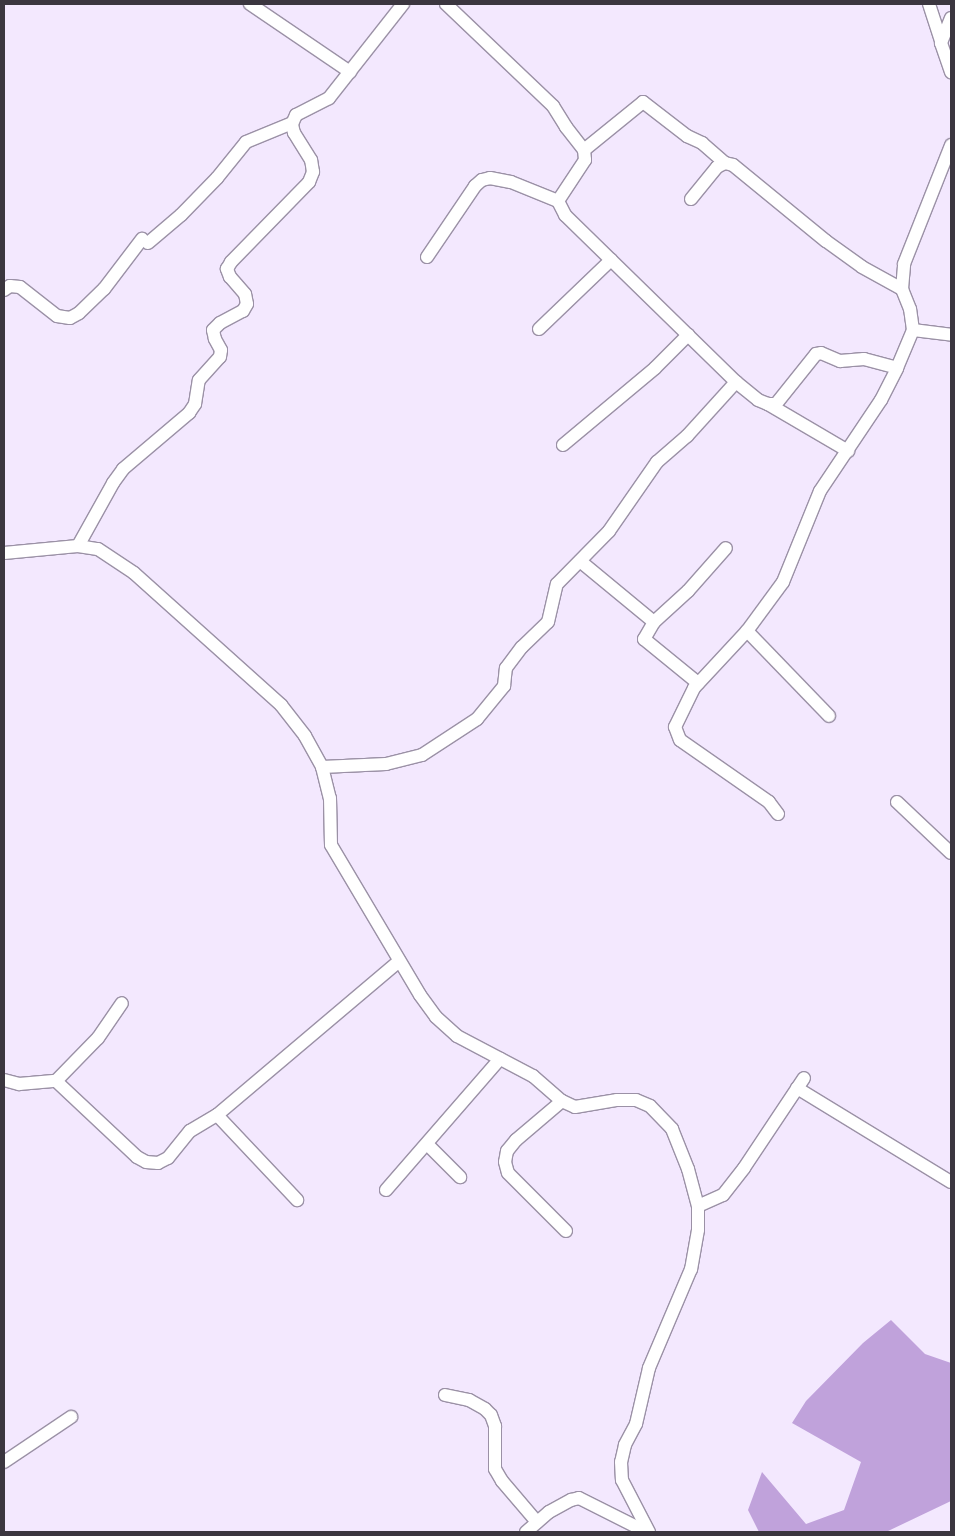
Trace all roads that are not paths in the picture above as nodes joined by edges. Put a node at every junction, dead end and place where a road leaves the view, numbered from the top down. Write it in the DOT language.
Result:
graph roads {
  1 [pos="250,4"];
  2 [pos="403,4"];
  3 [pos="446,4"];
  4 [pos="929,4"];
  5 [pos="951,18"];
  6 [pos="941,40"];
  7 [pos="350,72"];
  8 [pos="951,72"];
  9 [pos="292,123"];
  10 [pos="951,145"];
  11 [pos="584,150"];
  12 [pos="724,163"];
  13 [pos="690,199"];
  14 [pos="558,201"];
  15 [pos="427,257"];
  16 [pos="611,260"];
  17 [pos="902,289"];
  18 [pos="4,290"];
  19 [pos="539,329"];
  20 [pos="913,330"];
  21 [pos="688,334"];
  22 [pos="951,335"];
  23 [pos="897,368"];
  24 [pos="736,382"];
  25 [pos="768,404"];
  26 [pos="563,445"];
  27 [pos="848,451"];
  28 [pos="78,546"];
  29 [pos="726,548"];
  30 [pos="4,553"];
  31 [pos="580,561"];
  32 [pos="654,622"];
  33 [pos="747,631"];
  34 [pos="698,683"];
  35 [pos="829,716"];
  36 [pos="322,767"];
  37 [pos="897,802"];
  38 [pos="778,814"];
  39 [pos="951,853"];
  40 [pos="400,961"];
  41 [pos="122,1003"];
  42 [pos="500,1060"];
  43 [pos="4,1080"];
  44 [pos="56,1081"];
  45 [pos="562,1101"];
  46 [pos="217,1115"];
  47 [pos="427,1144"];
  48 [pos="460,1177"];
  49 [pos="951,1182"];
  50 [pos="386,1190"];
  51 [pos="297,1200"];
  52 [pos="698,1206"];
  53 [pos="566,1232"];
  54 [pos="445,1395"];
  55 [pos="71,1417"];
  56 [pos="4,1462"];
  57 [pos="537,1522"];
  58 [pos="526,1532"];
  59 [pos="648,1532"];
  1 -- 7 [label="street"];
  2 -- 7 [label="street"];
  3 -- 11 [label="street"];
  4 -- 6 [label="street"];
  5 -- 6 [label="street"];
  6 -- 8 [label="street"];
  7 -- 9 [label="street"];
  9 -- 18 [label="street"];
  9 -- 28 [label="street"];
  10 -- 17 [label="street"];
  11 -- 12 [label="street"];
  11 -- 14 [label="street"];
  12 -- 13 [label="street"];
  12 -- 17 [label="street"];
  14 -- 15 [label="street"];
  14 -- 16 [label="street"];
  16 -- 19 [label="street"];
  16 -- 21 [label="street"];
  17 -- 20 [label="street"];
  20 -- 22 [label="street"];
  20 -- 23 [label="street"];
  21 -- 24 [label="street"];
  21 -- 26 [label="street"];
  23 -- 25 [label="street"];
  23 -- 27 [label="street"];
  24 -- 25 [label="street"];
  24 -- 31 [label="street"];
  25 -- 27 [label="street"];
  27 -- 33 [label="street"];
  28 -- 30 [label="street"];
  28 -- 36 [label="street"];
  29 -- 32 [label="street"];
  31 -- 32 [label="street"];
  31 -- 36 [label="street"];
  32 -- 34 [label="street"];
  33 -- 34 [label="street"];
  33 -- 35 [label="street"];
  34 -- 38 [label="street"];
  36 -- 40 [label="street"];
  37 -- 39 [label="street"];
  40 -- 42 [label="street"];
  40 -- 46 [label="street"];
  41 -- 44 [label="street"];
  42 -- 45 [label="street"];
  42 -- 47 [label="street"];
  43 -- 44 [label="street"];
  44 -- 46 [label="street"];
  45 -- 52 [label="street"];
  45 -- 53 [label="street"];
  46 -- 51 [label="street"];
  47 -- 48 [label="street"];
  47 -- 50 [label="street"];
  49 -- 52 [label="street"];
  52 -- 59 [label="street"];
  54 -- 57 [label="street"];
  55 -- 56 [label="street"];
  57 -- 58 [label="street"];
  57 -- 59 [label="street"];
}
